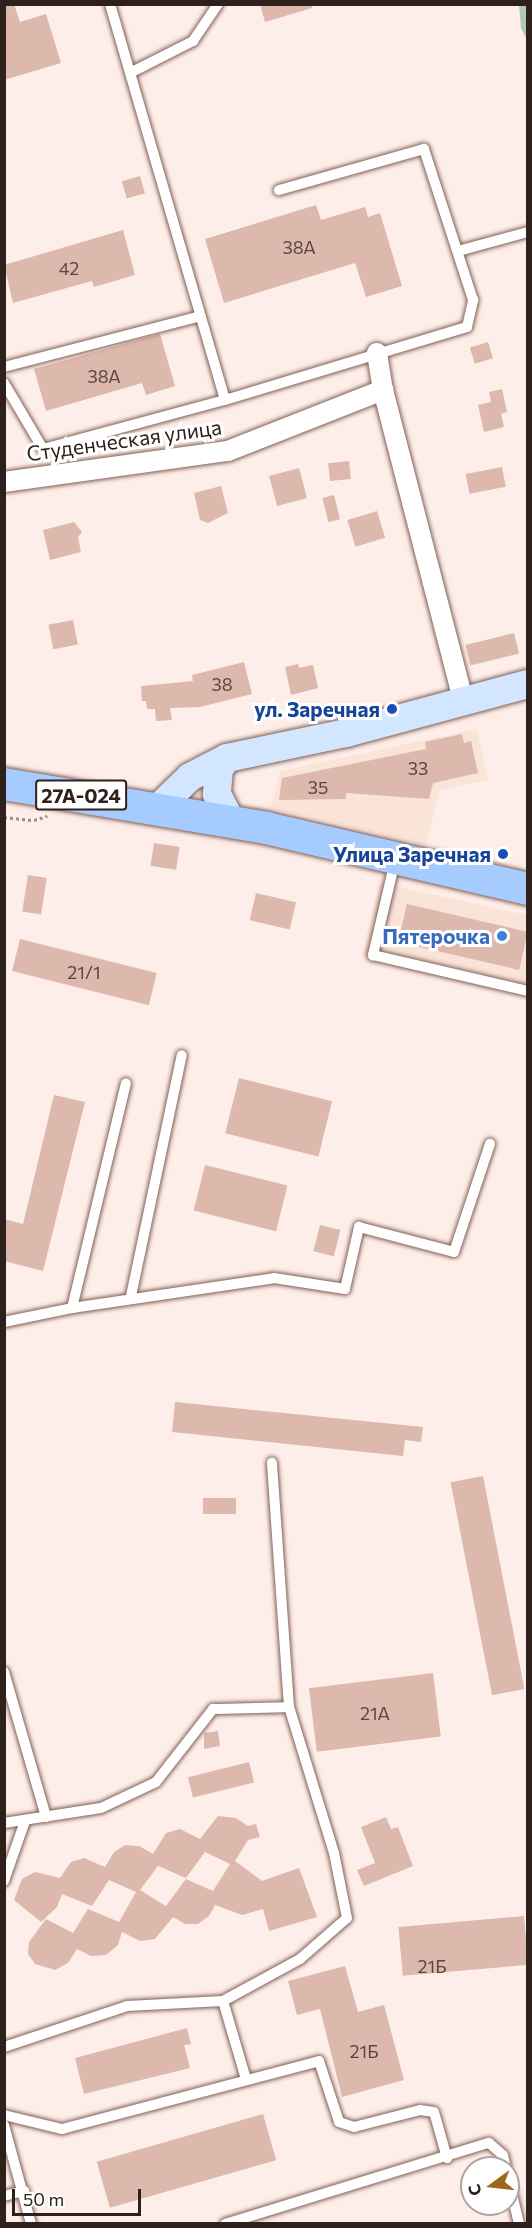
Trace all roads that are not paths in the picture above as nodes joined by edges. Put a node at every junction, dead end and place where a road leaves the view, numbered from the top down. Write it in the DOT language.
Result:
graph roads {
  1 [pos="110,4"];
  2 [pos="218,4"];
  3 [pos="130,73"];
  4 [pos="279,190"];
  5 [pos="528,232"];
  6 [pos="458,251"];
  7 [pos="201,316"];
  8 [pos="377,352"];
  9 [pos="4,367"];
  10 [pos="4,383"];
  11 [pos="383,390"];
  12 [pos="225,400"];
  13 [pos="4,482"];
  14 [pos="528,684"];
  15 [pos="464,704"];
  16 [pos="227,758"];
  17 [pos="4,784"];
  18 [pos="157,808"];
  19 [pos="231,822"];
  20 [pos="396,859"];
  21 [pos="528,889"];
  22 [pos="528,991"];
  23 [pos="182,1055"];
  24 [pos="126,1083"];
  25 [pos="490,1144"];
  26 [pos="131,1296"];
  27 [pos="72,1308"];
  28 [pos="4,1322"];
  29 [pos="272,1463"];
  30 [pos="4,1672"];
  31 [pos="289,1707"];
  32 [pos="46,1817"];
  33 [pos="25,1821"];
  34 [pos="4,1823"];
  35 [pos="4,1881"];
  36 [pos="223,2001"];
  37 [pos="4,2047"];
  38 [pos="246,2079"];
  39 [pos="4,2115"];
  40 [pos="4,2125"];
  41 [pos="503,2156"];
  42 [pos="447,2158"];
  43 [pos="24,2191"];
  44 [pos="4,2196"];
  45 [pos="31,2223"];
  46 [pos="225,2223"];
  1 -- 3 [label="lane"];
  2 -- 3 [label="lane"];
  3 -- 7 [label="lane"];
  4 -- 6 [label="lane"];
  5 -- 6 [label="lane"];
  6 -- 8 [label="lane"];
  7 -- 9 [label="lane"];
  7 -- 12 [label="lane"];
  8 -- 11 [label="street"];
  8 -- 12 [label="lane"];
  10 -- 12 [label="lane"];
  11 -- 13 [label="street, Студенческая улица"];
  11 -- 15 [label="street"];
  14 -- 15 [label="main road"];
  15 -- 16 [label="main road"];
  16 -- 18 [label="main road"];
  16 -- 19 [label="main road"];
  17 -- 18 [label="main road, 27А-024"];
  18 -- 19 [label="main road, 27А-024"];
  19 -- 20 [label="main road, 27А-024"];
  20 -- 21 [label="main road, 27А-024"];
  20 -- 22 [label="lane"];
  23 -- 26 [label="lane"];
  24 -- 27 [label="lane"];
  25 -- 26 [label="lane"];
  26 -- 27 [label="lane"];
  27 -- 28 [label="lane"];
  29 -- 31 [label="lane"];
  30 -- 32 [label="lane"];
  31 -- 32 [label="lane"];
  31 -- 36 [label="lane"];
  32 -- 33 [label="lane"];
  33 -- 34 [label="lane"];
  33 -- 35 [label="lane"];
  36 -- 37 [label="lane"];
  36 -- 38 [label="lane"];
  38 -- 39 [label="lane"];
  38 -- 42 [label="lane"];
  40 -- 43 [label="lane"];
  41 -- 42 [label="lane"];
  42 -- 46 [label="lane"];
  43 -- 44 [label="lane"];
  43 -- 45 [label="lane"];
}
